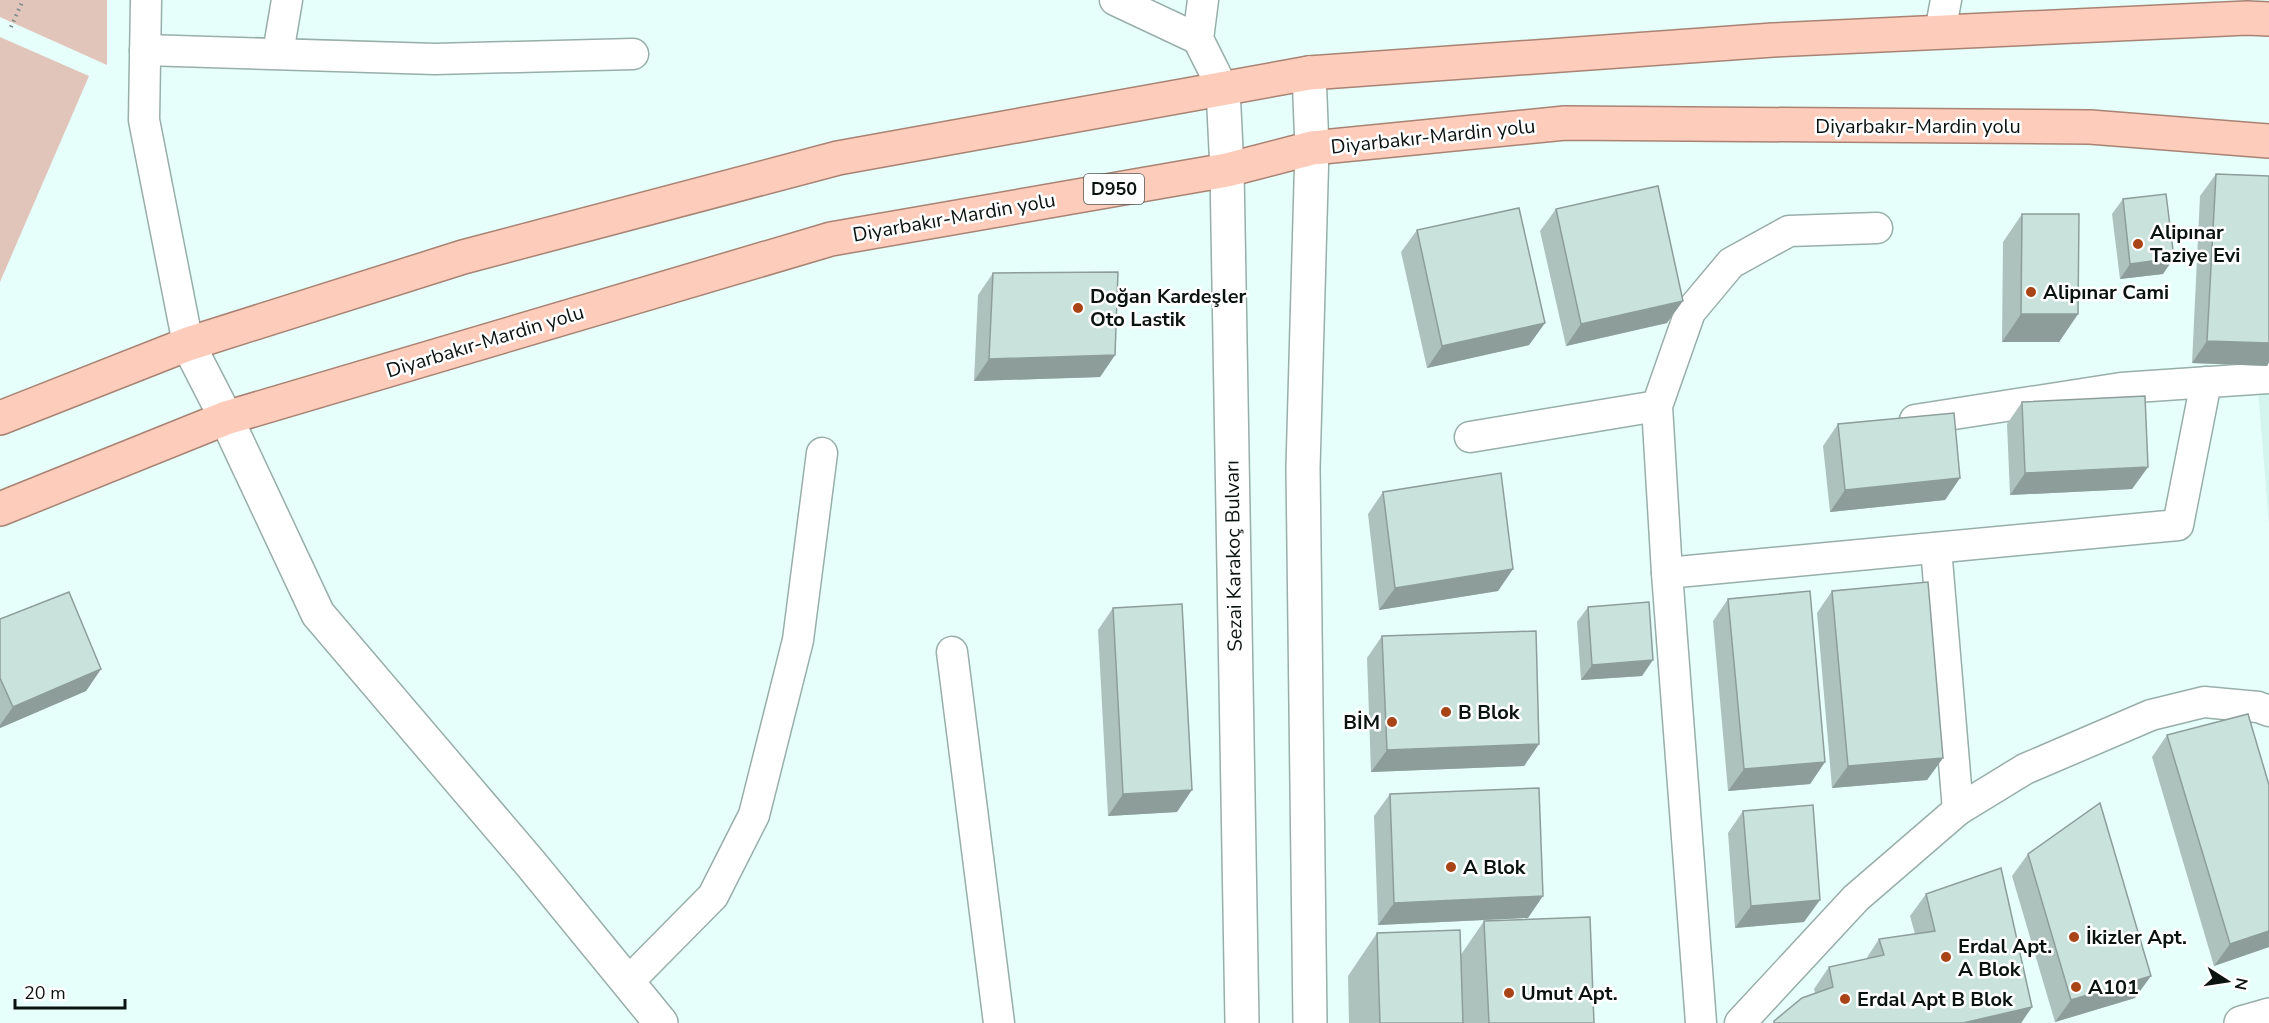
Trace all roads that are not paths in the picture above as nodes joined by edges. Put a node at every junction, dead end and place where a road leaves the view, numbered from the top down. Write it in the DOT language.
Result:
graph roads {
  1 [pos="146,0"];
  2 [pos="286,0"];
  3 [pos="1115,0"];
  4 [pos="1203,0"];
  5 [pos="1946,0"];
  6 [pos="2255,12"];
  7 [pos="1940,32"];
  8 [pos="1198,39"];
  9 [pos="145,50"];
  10 [pos="278,53"];
  11 [pos="633,54"];
  12 [pos="1309,73"];
  13 [pos="1223,89"];
  14 [pos="2269,141"];
  15 [pos="1312,148"];
  16 [pos="1227,170"];
  17 [pos="1877,228"];
  18 [pos="188,344"];
  19 [pos="2269,378"];
  20 [pos="2206,381"];
  21 [pos="1657,406"];
  22 [pos="0,418"];
  23 [pos="226,418"];
  24 [pos="1890,424"];
  25 [pos="1470,438"];
  26 [pos="822,453"];
  27 [pos="0,510"];
  28 [pos="1936,548"];
  29 [pos="1667,573"];
  30 [pos="952,652"];
  31 [pos="2269,711"];
  32 [pos="1958,810"];
  33 [pos="628,982"];
  34 [pos="2269,1015"];
  35 [pos="661,1023"];
  36 [pos="999,1023"];
  37 [pos="1242,1023"];
  38 [pos="1310,1023"];
  39 [pos="1701,1023"];
  40 [pos="1740,1023"];
  41 [pos="2241,1023"];
  1 -- 9 [label="street"];
  2 -- 10 [label="street"];
  3 -- 8 [label="street"];
  4 -- 8 [label="street"];
  5 -- 7 [label="street"];
  6 -- 7 [label="highway"];
  7 -- 12 [label="highway"];
  8 -- 13 [label="street"];
  9 -- 10 [label="street"];
  9 -- 18 [label="street"];
  10 -- 11 [label="street"];
  12 -- 13 [label="highway"];
  12 -- 15 [label="street"];
  13 -- 16 [label="street, Sezai Karakoç Bulvarı"];
  13 -- 18 [label="highway"];
  14 -- 15 [label="highway, Diyarbakır-Mardin yolu / D950"];
  15 -- 16 [label="highway, Diyarbakır-Mardin yolu / D950"];
  15 -- 38 [label="street"];
  16 -- 23 [label="highway, Diyarbakır-Mardin yolu / D950"];
  16 -- 37 [label="street, Sezai Karakoç Bulvarı"];
  17 -- 21 [label="street"];
  18 -- 22 [label="highway"];
  18 -- 23 [label="street"];
  19 -- 20 [label="street"];
  20 -- 24 [label="street"];
  20 -- 28 [label="street"];
  21 -- 25 [label="street"];
  21 -- 29 [label="street"];
  23 -- 27 [label="highway, Diyarbakır-Mardin yolu / D950"];
  23 -- 33 [label="street"];
  26 -- 33 [label="street"];
  28 -- 29 [label="street"];
  28 -- 32 [label="street"];
  29 -- 39 [label="street"];
  30 -- 36 [label="street"];
  31 -- 32 [label="street"];
  32 -- 40 [label="street"];
  33 -- 35 [label="street"];
  34 -- 41 [label="street"];
}
